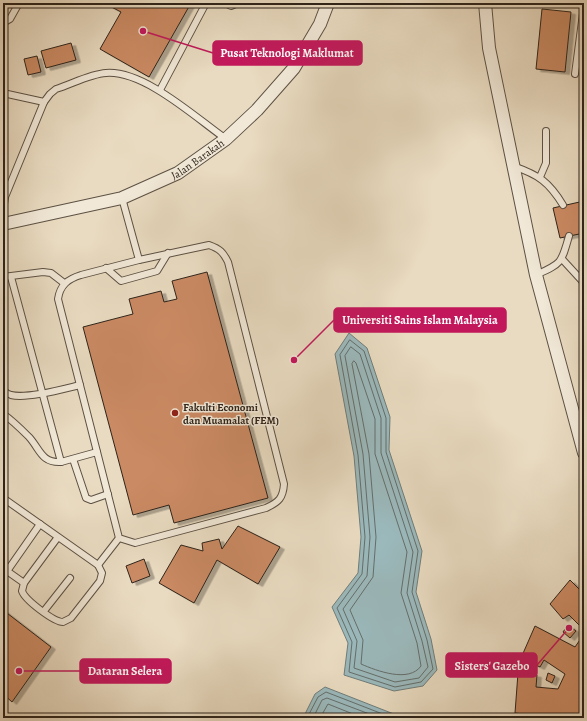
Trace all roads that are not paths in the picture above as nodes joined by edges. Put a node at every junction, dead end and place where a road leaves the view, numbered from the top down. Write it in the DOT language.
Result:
graph roads {
  1 [pos="19,3"];
  2 [pos="206,3"];
  3 [pos="225,3"];
  4 [pos="238,3"];
  5 [pos="328,3"];
  6 [pos="485,3"];
  7 [pos="584,6"];
  8 [pos="3,23"];
  9 [pos="575,74"];
  10 [pos="160,90"];
  11 [pos="3,93"];
  12 [pos="44,102"];
  13 [pos="546,131"];
  14 [pos="226,140"];
  15 [pos="514,166"];
  16 [pos="540,177"];
  17 [pos="122,198"];
  18 [pos="563,205"];
  19 [pos="3,211"];
  20 [pos="3,224"];
  21 [pos="569,236"];
  22 [pos="168,253"];
  23 [pos="562,259"];
  24 [pos="139,260"];
  25 [pos="106,268"];
  26 [pos="536,275"];
  27 [pos="11,277"];
  28 [pos="3,278"];
  29 [pos="64,283"];
  30 [pos="584,283"];
  31 [pos="80,385"];
  32 [pos="3,390"];
  33 [pos="44,393"];
  34 [pos="3,414"];
  35 [pos="97,452"];
  36 [pos="584,453"];
  37 [pos="73,459"];
  38 [pos="61,462"];
  39 [pos="108,494"];
  40 [pos="3,498"];
  41 [pos="40,524"];
  42 [pos="58,537"];
  43 [pos="118,538"];
  44 [pos="98,566"];
  45 [pos="7,571"];
  46 [pos="3,577"];
  47 [pos="70,578"];
  48 [pos="24,583"];
  49 [pos="44,612"];
  1 -- 8 [label="lane"];
  2 -- 10 [label="lane"];
  3 -- 4 [label="lane"];
  5 -- 14 [label="street, Jalan Barakah"];
  6 -- 15 [label="street"];
  7 -- 9 [label="lane"];
  10 -- 12 [label="lane"];
  10 -- 14 [label="lane"];
  11 -- 12 [label="lane"];
  12 -- 19 [label="lane"];
  13 -- 16 [label="lane"];
  14 -- 17 [label="street, Jalan Barakah"];
  15 -- 16 [label="lane"];
  15 -- 26 [label="street"];
  16 -- 18 [label="lane"];
  17 -- 20 [label="street, Jalan Barakah"];
  17 -- 24 [label="lane"];
  21 -- 23 [label="lane"];
  22 -- 24 [label="lane"];
  22 -- 25 [label="lane"];
  22 -- 43 [label="lane"];
  23 -- 26 [label="lane"];
  23 -- 30 [label="lane"];
  24 -- 25 [label="lane"];
  25 -- 29 [label="lane"];
  26 -- 36 [label="street"];
  27 -- 28 [label="lane"];
  27 -- 29 [label="lane"];
  27 -- 33 [label="lane"];
  29 -- 31 [label="lane"];
  31 -- 33 [label="lane"];
  31 -- 35 [label="lane"];
  32 -- 33 [label="lane"];
  33 -- 38 [label="lane"];
  34 -- 38 [label="lane"];
  35 -- 37 [label="lane"];
  35 -- 39 [label="lane"];
  37 -- 38 [label="lane"];
  37 -- 39 [label="lane"];
  39 -- 43 [label="lane"];
  40 -- 41 [label="lane"];
  41 -- 42 [label="lane"];
  41 -- 45 [label="lane"];
  42 -- 44 [label="lane"];
  42 -- 48 [label="lane"];
  43 -- 44 [label="lane"];
  44 -- 49 [label="lane"];
  45 -- 46 [label="lane"];
  45 -- 48 [label="lane"];
  47 -- 49 [label="lane"];
  48 -- 49 [label="lane"];
}
